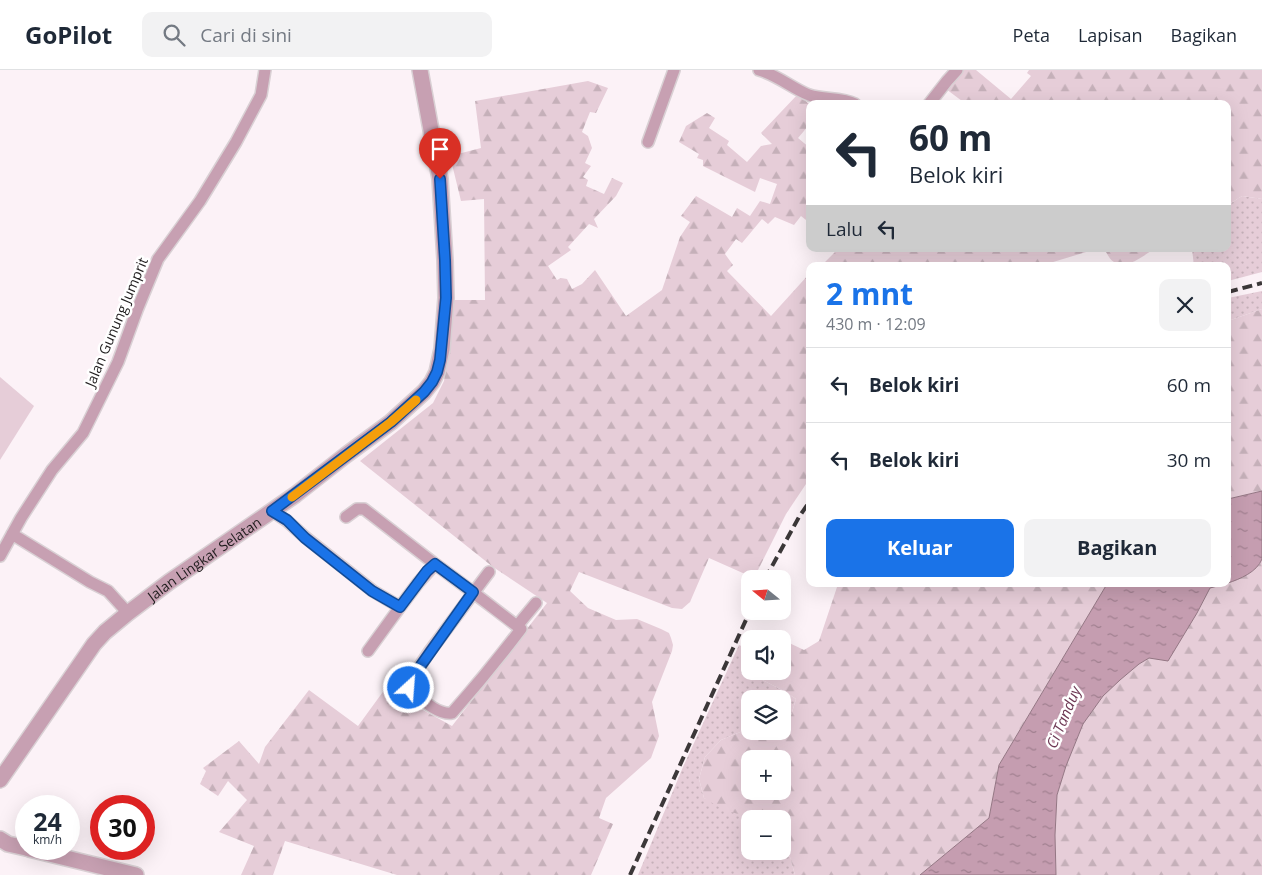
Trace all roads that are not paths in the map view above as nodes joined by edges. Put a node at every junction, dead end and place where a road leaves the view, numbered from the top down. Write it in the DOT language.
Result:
graph roads {
  1 [pos="264,70"];
  2 [pos="420,70"];
  3 [pos="674,70"];
  4 [pos="759,70"];
  5 [pos="957,70"];
  6 [pos="848,100"];
  7 [pos="932,100"];
  8 [pos="648,142"];
  9 [pos="272,511"];
  10 [pos="346,517"];
  11 [pos="12,534"];
  12 [pos="0,556"];
  13 [pos="435,564"];
  14 [pos="489,572"];
  15 [pos="473,592"];
  16 [pos="536,603"];
  17 [pos="400,607"];
  18 [pos="128,613"];
  19 [pos="517,626"];
  20 [pos="368,650"];
  21 [pos="0,780"];
  22 [pos="0,838"];
  23 [pos="15,845"];
  24 [pos="76,860"];
  25 [pos="136,875"];
  1 -- 11 [label="street, Jalan Gunung Jumprit"];
  2 -- 9 [label="street, Jalan Lingkar Selatan"];
  3 -- 8 [label="street"];
  4 -- 6 [label="street"];
  5 -- 7 [label="street"];
  9 -- 17 [label="street"];
  9 -- 18 [label="street, Jalan Lingkar Selatan"];
  10 -- 13 [label="street"];
  11 -- 12 [label="street, Jalan Gunung Jumprit"];
  11 -- 18 [label="street"];
  13 -- 15 [label="street"];
  13 -- 17 [label="street"];
  14 -- 15 [label="street"];
  15 -- 19 [label="street"];
  15 -- 19 [label="street"];
  16 -- 19 [label="street"];
  17 -- 20 [label="street"];
  18 -- 21 [label="street, Jalan Lingkar Selatan"];
  22 -- 23 [label="street"];
  24 -- 25 [label="street"];
}
